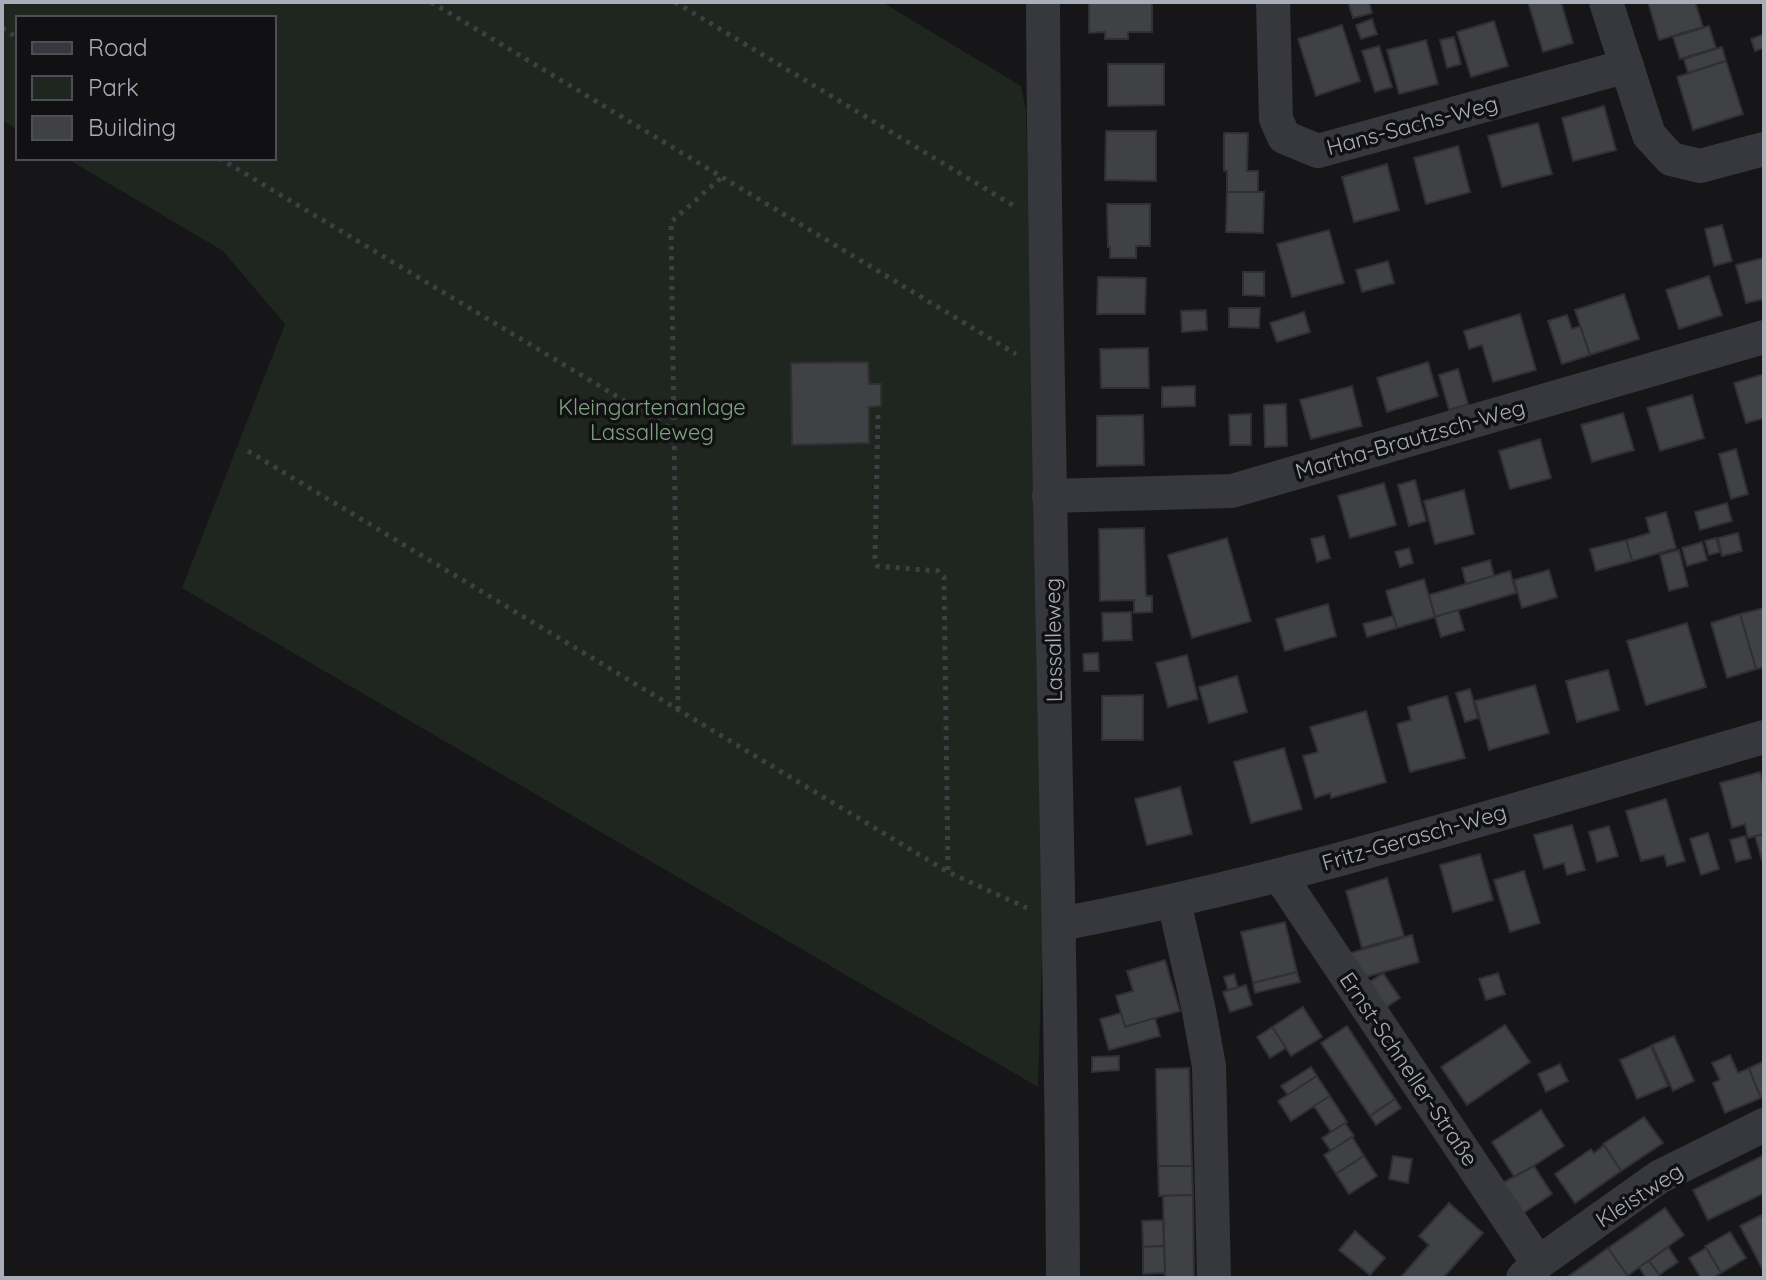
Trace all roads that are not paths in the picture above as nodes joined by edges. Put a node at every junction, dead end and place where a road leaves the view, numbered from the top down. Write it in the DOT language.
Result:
graph roads {
  1 [pos="1043,2"];
  2 [pos="1273,2"];
  3 [pos="1606,2"];
  4 [pos="1627,66"];
  5 [pos="1764,149"];
  6 [pos="1764,337"];
  7 [pos="1049,496"];
  8 [pos="1764,737"];
  9 [pos="1280,876"];
  10 [pos="1174,902"];
  11 [pos="1060,924"];
  12 [pos="1764,1125"];
  13 [pos="1530,1270"];
  14 [pos="1063,1278"];
  15 [pos="1214,1278"];
  1 -- 7 [label="street, Lassalleweg"];
  2 -- 4 [label="street, Hans-Sachs-Weg"];
  3 -- 4 [label="street"];
  4 -- 5 [label="street"];
  6 -- 7 [label="street, Martha-Brautzsch-Weg"];
  7 -- 11 [label="street, Lassalleweg"];
  8 -- 9 [label="street, Fritz-Gerasch-Weg"];
  9 -- 10 [label="street, Fritz-Gerasch-Weg"];
  9 -- 13 [label="street, Ernst-Schneller-Straße"];
  10 -- 11 [label="street, Fritz-Gerasch-Weg"];
  10 -- 15 [label="street"];
  11 -- 14 [label="street, Lassalleweg"];
  12 -- 13 [label="street, Kleistweg"];
}
